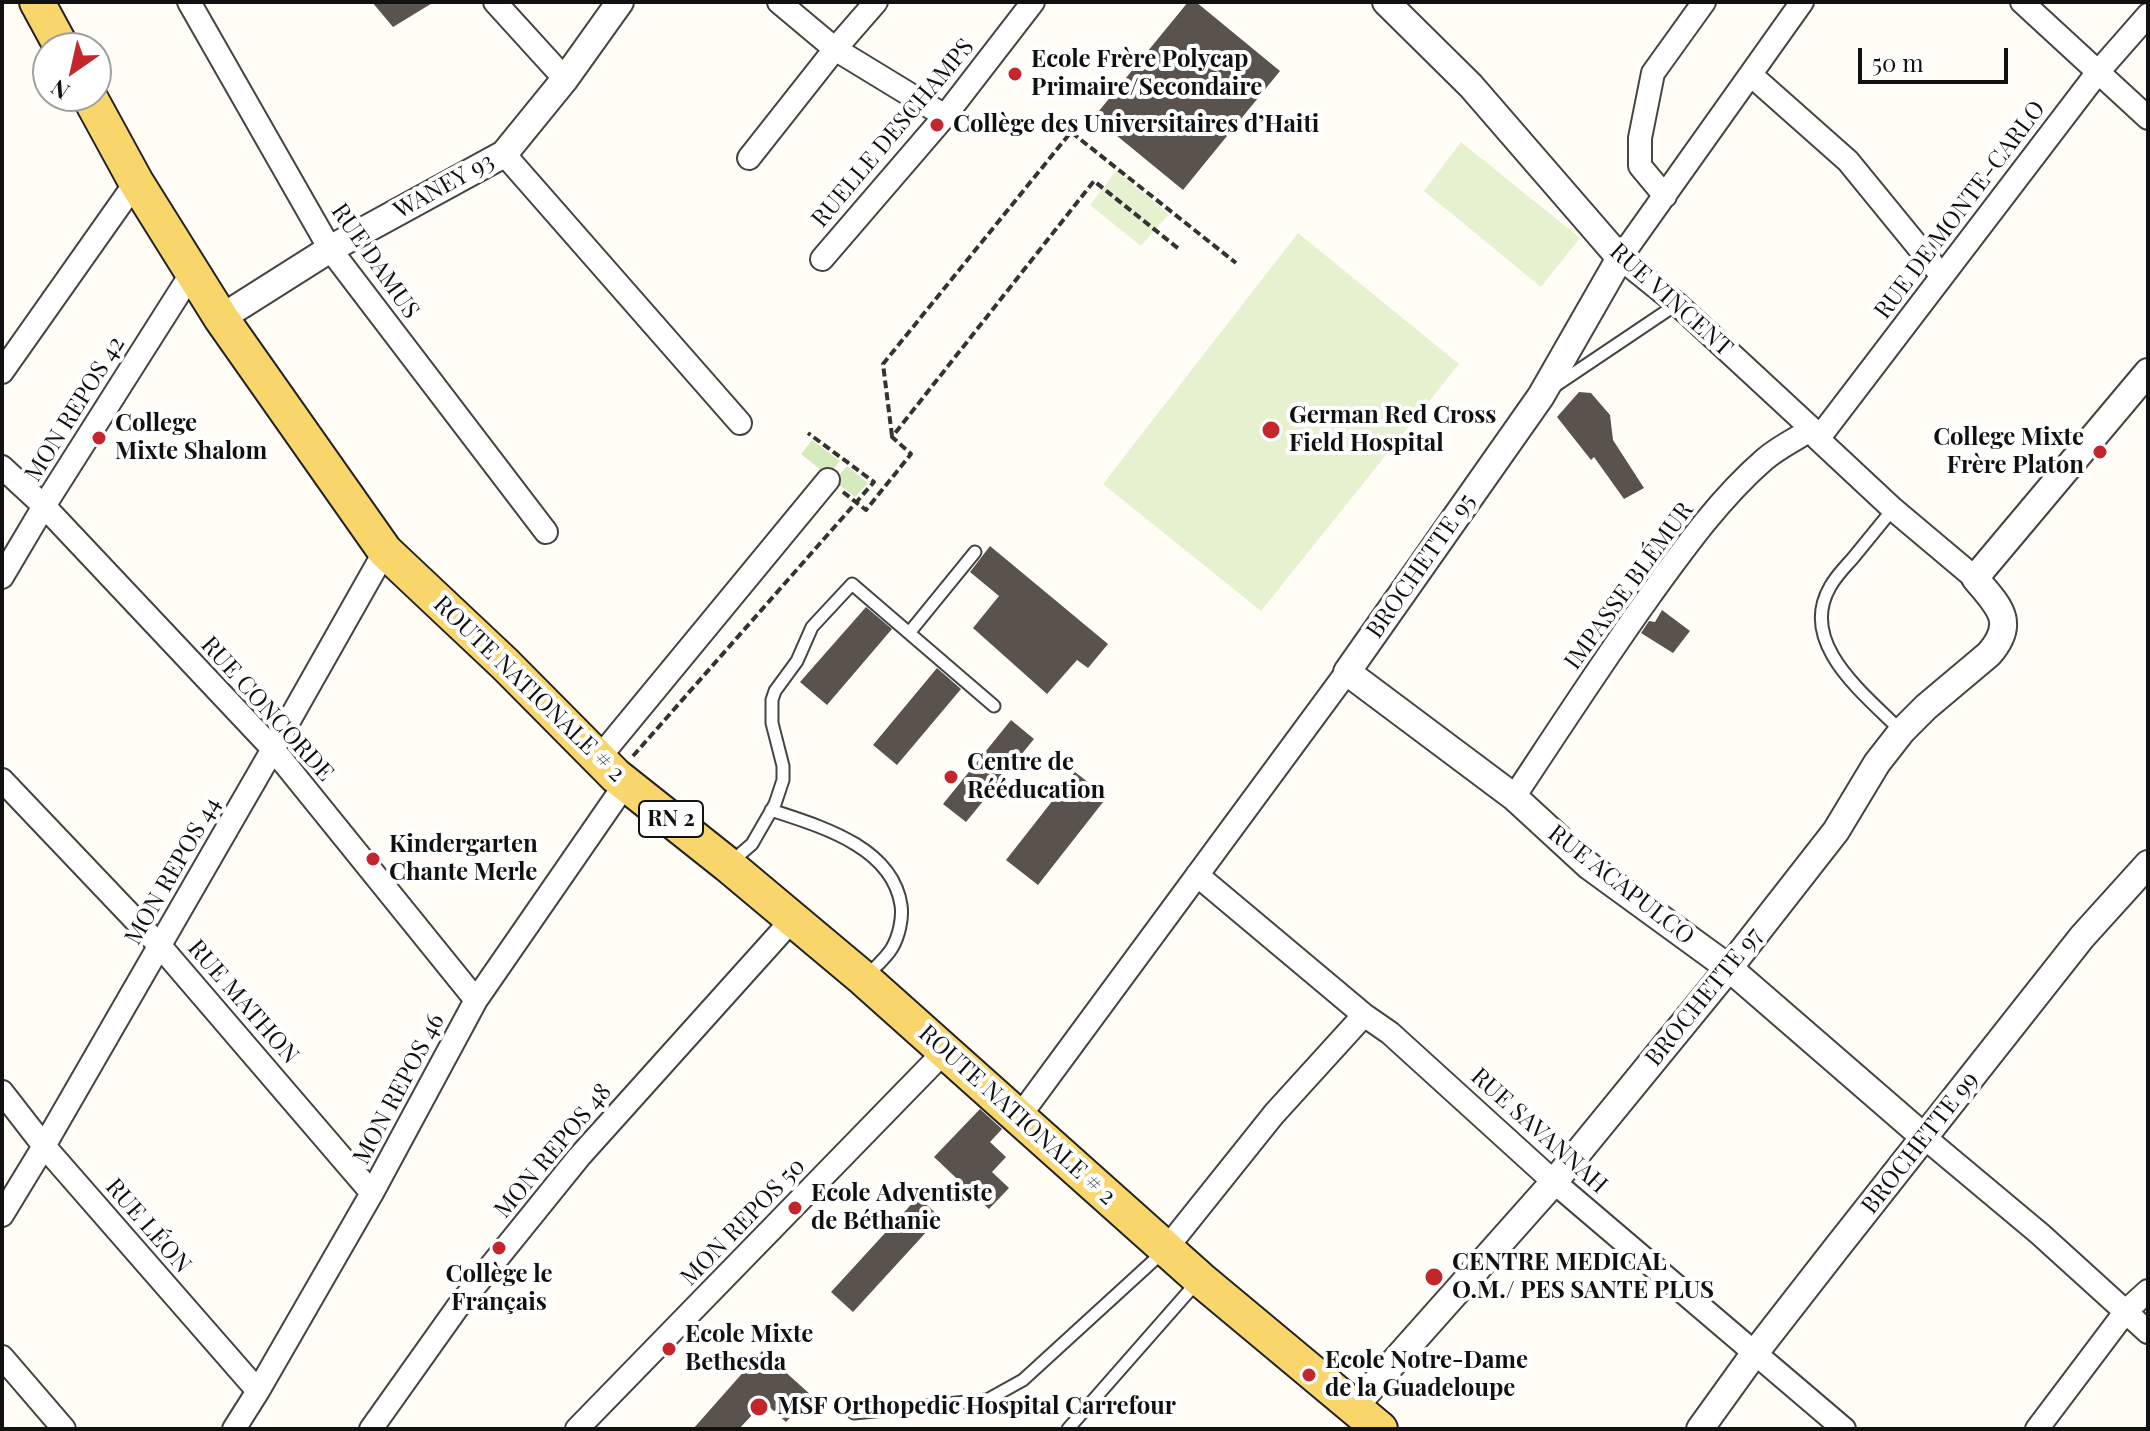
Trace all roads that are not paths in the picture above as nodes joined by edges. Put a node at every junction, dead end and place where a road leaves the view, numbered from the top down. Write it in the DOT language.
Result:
graph roads {
  1 [pos="37,2"];
  2 [pos="189,2"];
  3 [pos="495,2"];
  4 [pos="620,2"];
  5 [pos="779,2"];
  6 [pos="876,2"];
  7 [pos="1033,2"];
  8 [pos="1386,2"];
  9 [pos="1704,2"];
  10 [pos="1802,2"];
  11 [pos="2022,2"];
  12 [pos="2148,15"];
  13 [pos="53,32"];
  14 [pos="835,49"];
  15 [pos="2098,72"];
  16 [pos="1751,75"];
  17 [pos="565,79"];
  18 [pos="98,112"];
  19 [pos="945,116"];
  20 [pos="2148,118"];
  21 [pos="504,154"];
  22 [pos="749,158"];
  23 [pos="136,182"];
  24 [pos="1665,196"];
  25 [pos="330,249"];
  26 [pos="1620,258"];
  27 [pos="822,259"];
  28 [pos="193,271"];
  29 [pos="1942,276"];
  30 [pos="1677,304"];
  31 [pos="221,318"];
  32 [pos="2,372"];
  33 [pos="2148,372"];
  34 [pos="1541,396"];
  35 [pos="740,423"];
  36 [pos="1815,434"];
  37 [pos="2,467"];
  38 [pos="828,480"];
  39 [pos="44,506"];
  40 [pos="1893,509"];
  41 [pos="546,532"];
  42 [pos="385,551"];
  43 [pos="975,552"];
  44 [pos="2,577"];
  45 [pos="1975,578"];
  46 [pos="909,633"];
  47 [pos="1347,672"];
  48 [pos="994,706"];
  49 [pos="1902,731"];
  50 [pos="273,749"];
  51 [pos="613,773"];
  52 [pos="2,780"];
  53 [pos="1514,797"];
  54 [pos="771,810"];
  55 [pos="2148,864"];
  56 [pos="728,865"];
  57 [pos="1197,875"];
  58 [pos="792,920"];
  59 [pos="160,946"];
  60 [pos="1729,968"];
  61 [pos="864,979"];
  62 [pos="476,1000"];
  63 [pos="1364,1015"];
  64 [pos="945,1051"];
  65 [pos="2,1092"];
  66 [pos="1019,1117"];
  67 [pos="1924,1137"];
  68 [pos="44,1146"];
  69 [pos="1554,1182"];
  70 [pos="372,1193"];
  71 [pos="2,1215"];
  72 [pos="1166,1249"];
  73 [pos="1200,1279"];
  74 [pos="2148,1291"];
  75 [pos="2126,1311"];
  76 [pos="2148,1332"];
  77 [pos="1754,1354"];
  78 [pos="2,1357"];
  79 [pos="258,1391"];
  80 [pos="1354,1407"];
  81 [pos="854,1413"];
  82 [pos="64,1429"];
  83 [pos="234,1429"];
  84 [pos="371,1429"];
  85 [pos="577,1429"];
  86 [pos="1068,1429"];
  87 [pos="1380,1429"];
  88 [pos="1700,1429"];
  89 [pos="1844,1429"];
  90 [pos="2037,1429"];
  1 -- 13 [label="main road"];
  2 -- 25 [label="street, RUE DAMUS"];
  3 -- 17 [label="street"];
  4 -- 17 [label="street, WANEY 93"];
  5 -- 14 [label="street"];
  6 -- 14 [label="street"];
  7 -- 19 [label="street, RUELLE DESCHAMPS"];
  8 -- 26 [label="street, RUE VINCENT"];
  9 -- 24 [label="street"];
  10 -- 16 [label="street, BROCHETTE 95"];
  11 -- 15 [label="street"];
  12 -- 15 [label="street, RUE DE MONTE-CARLO"];
  14 -- 19 [label="street"];
  14 -- 22 [label="street"];
  15 -- 20 [label="street"];
  15 -- 29 [label="street, RUE DE MONTE-CARLO"];
  16 -- 24 [label="street, BROCHETTE 95"];
  16 -- 29 [label="street"];
  17 -- 21 [label="street, WANEY 93"];
  18 -- 23 [label="main road, ROUTE NATIONALE # 2 / RN 2"];
  19 -- 27 [label="street, RUELLE DESCHAMPS"];
  21 -- 25 [label="street, WANEY 93"];
  21 -- 35 [label="street"];
  23 -- 28 [label="main road, ROUTE NATIONALE # 2 / RN 2"];
  23 -- 32 [label="street"];
  24 -- 26 [label="street, BROCHETTE 95"];
  25 -- 31 [label="street, WANEY 93"];
  25 -- 41 [label="street, RUE DAMUS"];
  26 -- 30 [label="street, RUE VINCENT"];
  26 -- 34 [label="street, BROCHETTE 95"];
  28 -- 31 [label="main road, ROUTE NATIONALE # 2 / RN 2"];
  28 -- 39 [label="street, MON REPOS 42"];
  29 -- 36 [label="street, RUE DE MONTE-CARLO"];
  30 -- 34 [label="lane"];
  30 -- 36 [label="street, RUE VINCENT"];
  31 -- 42 [label="main road, ROUTE NATIONALE # 2 / RN 2"];
  33 -- 45 [label="street"];
  34 -- 47 [label="street, BROCHETTE 95"];
  36 -- 40 [label="street, RUE VINCENT"];
  36 -- 53 [label="street, IMPASSE BLÉMUR"];
  37 -- 39 [label="street, RUE CONCORDE"];
  38 -- 51 [label="street, MON REPOS 46"];
  39 -- 44 [label="street, MON REPOS 42"];
  39 -- 50 [label="street, RUE CONCORDE"];
  40 -- 45 [label="street, RUE VINCENT"];
  40 -- 49 [label="lane"];
  42 -- 50 [label="street, MON REPOS 44"];
  42 -- 51 [label="main road, ROUTE NATIONALE # 2 / RN 2"];
  43 -- 46 [label="lane"];
  45 -- 49 [label="street, BROCHETTE 97"];
  46 -- 48 [label="lane"];
  46 -- 54 [label="lane"];
  47 -- 53 [label="street, RUE ACAPULCO"];
  47 -- 57 [label="street, BROCHETTE 95"];
  49 -- 60 [label="street, BROCHETTE 97"];
  50 -- 59 [label="street, MON REPOS 44"];
  50 -- 62 [label="street, RUE CONCORDE"];
  51 -- 56 [label="main road, ROUTE NATIONALE # 2 / RN 2"];
  51 -- 62 [label="street, MON REPOS 46"];
  52 -- 59 [label="street, RUE MATHON"];
  53 -- 60 [label="street, RUE ACAPULCO"];
  54 -- 56 [label="lane"];
  54 -- 61 [label="lane"];
  55 -- 67 [label="street, BROCHETTE 99"];
  56 -- 58 [label="main road, ROUTE NATIONALE # 2 / RN 2"];
  57 -- 63 [label="street, RUE SAVANNAH"];
  57 -- 66 [label="street, BROCHETTE 95"];
  58 -- 61 [label="main road, ROUTE NATIONALE # 2 / RN 2"];
  58 -- 84 [label="street, MON REPOS 48"];
  59 -- 68 [label="street, MON REPOS 44"];
  59 -- 70 [label="street, RUE MATHON"];
  60 -- 67 [label="street, RUE ACAPULCO"];
  60 -- 69 [label="street, BROCHETTE 97"];
  61 -- 64 [label="main road, ROUTE NATIONALE # 2 / RN 2"];
  62 -- 70 [label="street, MON REPOS 46"];
  63 -- 69 [label="street, RUE SAVANNAH"];
  63 -- 72 [label="street"];
  64 -- 66 [label="main road, ROUTE NATIONALE # 2 / RN 2"];
  64 -- 85 [label="street, MON REPOS 50"];
  65 -- 68 [label="street, RUE LÉON"];
  66 -- 72 [label="main road, ROUTE NATIONALE # 2 / RN 2"];
  67 -- 75 [label="street"];
  67 -- 77 [label="street, BROCHETTE 99"];
  68 -- 71 [label="street, MON REPOS 44"];
  68 -- 79 [label="street, RUE LÉON"];
  69 -- 77 [label="street, RUE SAVANNAH"];
  69 -- 80 [label="street, BROCHETTE 97"];
  70 -- 79 [label="street, MON REPOS 46"];
  72 -- 73 [label="main road, ROUTE NATIONALE # 2 / RN 2"];
  72 -- 81 [label="lane"];
  73 -- 80 [label="main road, ROUTE NATIONALE # 2 / RN 2"];
  73 -- 86 [label="lane"];
  74 -- 75 [label="street"];
  75 -- 76 [label="street"];
  75 -- 90 [label="street"];
  77 -- 88 [label="street, BROCHETTE 99"];
  77 -- 89 [label="street, RUE SAVANNAH"];
  78 -- 82 [label="street"];
  79 -- 83 [label="street, MON REPOS 46"];
  80 -- 87 [label="main road, ROUTE NATIONALE # 2 / RN 2"];
}
